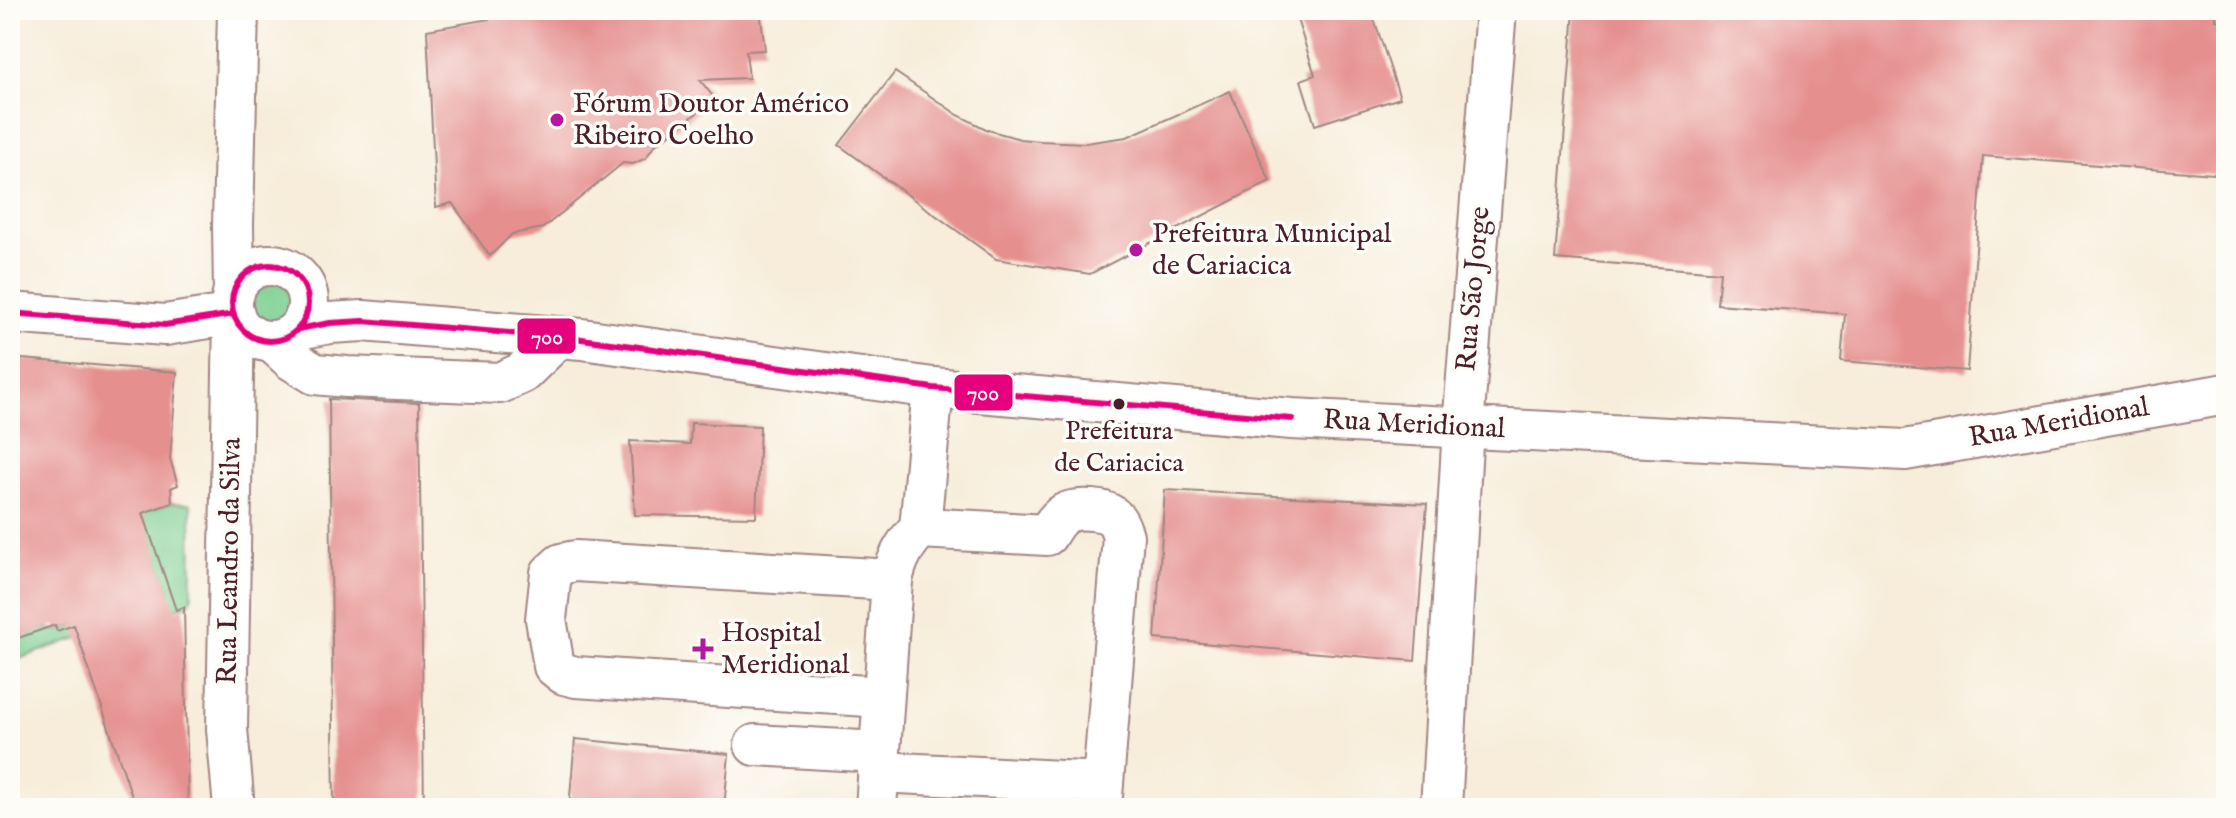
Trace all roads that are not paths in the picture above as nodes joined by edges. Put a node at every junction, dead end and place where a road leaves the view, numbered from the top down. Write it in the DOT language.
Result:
graph roads {
  1 [pos="238,10"];
  2 [pos="1496,10"];
  3 [pos="233,225"];
  4 [pos="291,273"];
  5 [pos="234,303"];
  6 [pos="10,313"];
  7 [pos="363,321"];
  8 [pos="284,335"];
  9 [pos="559,337"];
  10 [pos="933,388"];
  11 [pos="2226,394"];
  12 [pos="1463,427"];
  13 [pos="920,528"];
  14 [pos="892,580"];
  15 [pos="883,697"];
  16 [pos="755,745"];
  17 [pos="878,777"];
  18 [pos="1102,795"];
  19 [pos="234,808"];
  20 [pos="1441,808"];
  1 -- 3 [label="street, Rua Leandro da Silva"];
  2 -- 12 [label="street, Rua São Jorge"];
  3 -- 4 [label="street"];
  3 -- 5 [label="street, Rua Leandro da Silva"];
  4 -- 5 [label="street"];
  4 -- 7 [label="street"];
  4 -- 8 [label="street"];
  5 -- 6 [label="street"];
  5 -- 8 [label="street"];
  5 -- 19 [label="street, Rua Leandro da Silva"];
  7 -- 8 [label="street, Rua Meridional"];
  7 -- 9 [label="street, Rua Meridional"];
  8 -- 9 [label="street"];
  9 -- 10 [label="street, Rua Meridional"];
  10 -- 12 [label="street, Rua Meridional"];
  10 -- 13 [label="street"];
  11 -- 12 [label="street, Rua Meridional"];
  12 -- 20 [label="street, Rua São Jorge"];
  13 -- 14 [label="street"];
  13 -- 18 [label="street"];
  14 -- 15 [label="street"];
  14 -- 15 [label="street"];
  15 -- 17 [label="street"];
  16 -- 17 [label="street"];
  17 -- 18 [label="street"];
}
